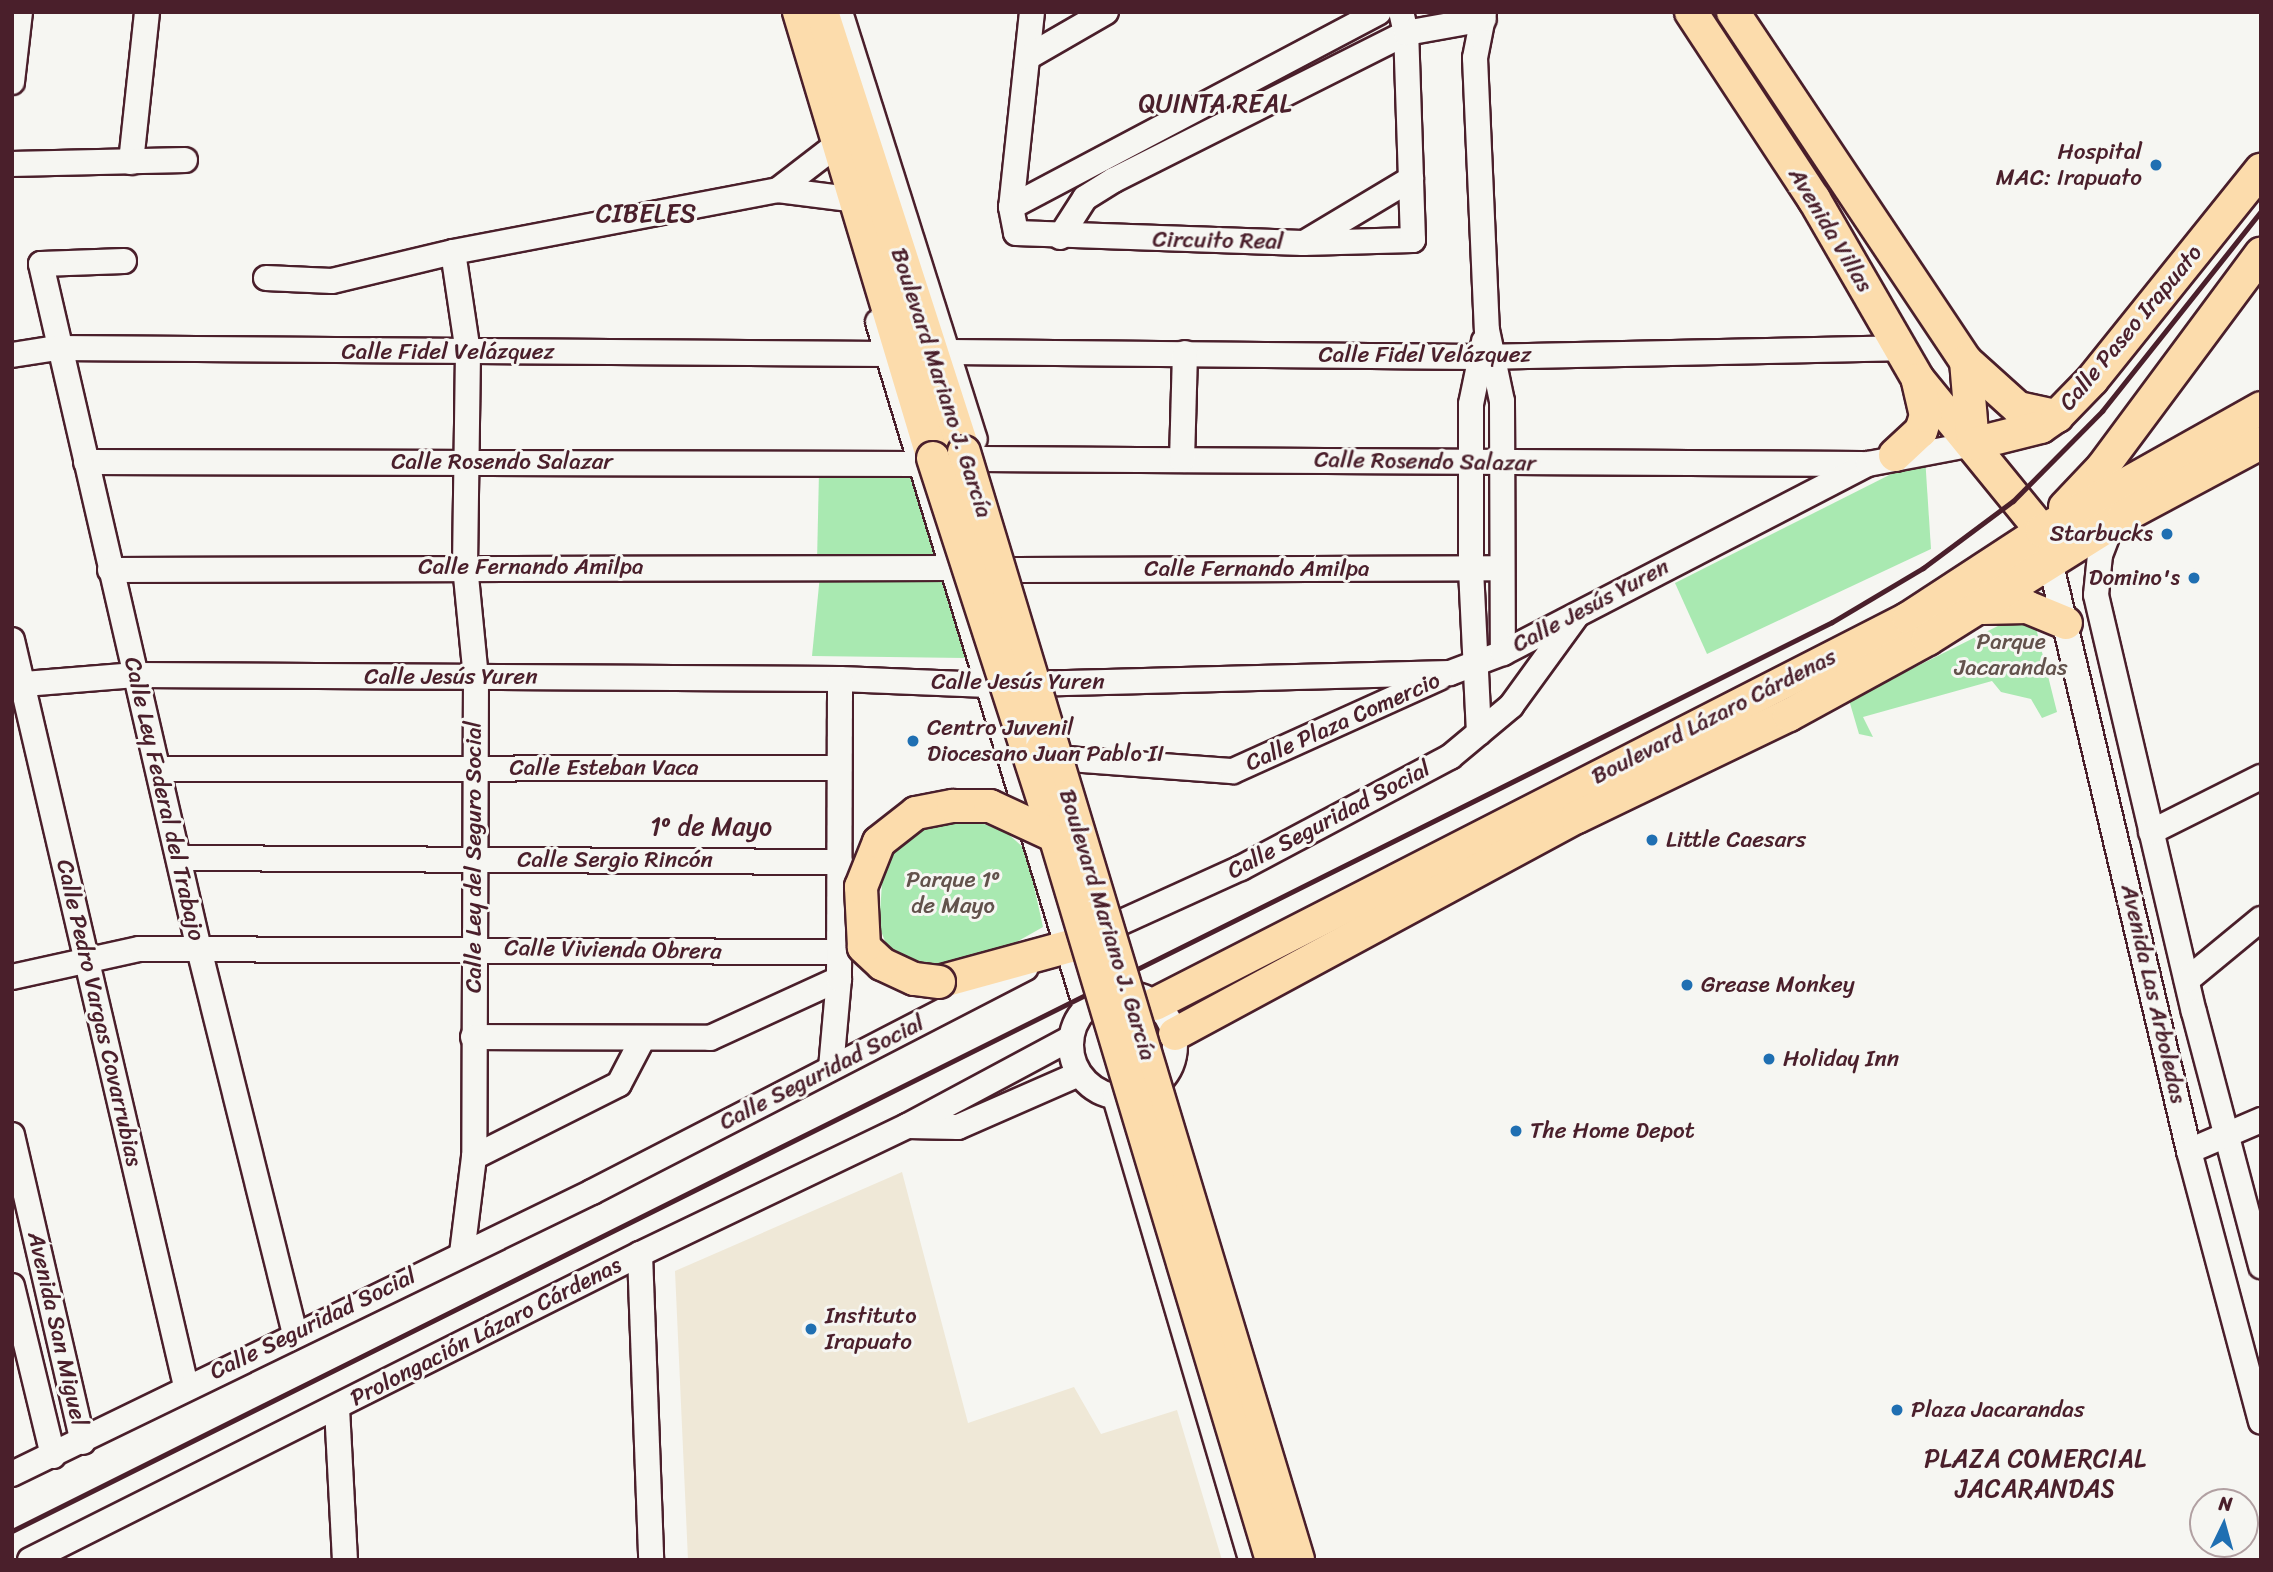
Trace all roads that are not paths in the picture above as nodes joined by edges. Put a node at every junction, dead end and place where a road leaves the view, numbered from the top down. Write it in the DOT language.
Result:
graph roads {
  1 [pos="20,12"];
  2 [pos="147,12"];
  3 [pos="799,12"];
  4 [pos="822,12"];
  5 [pos="840,12"];
  6 [pos="1032,12"];
  7 [pos="1106,12"];
  8 [pos="1379,12"];
  9 [pos="1691,12"];
  10 [pos="1733,12"];
  11 [pos="1484,16"];
  12 [pos="1458,18"];
  13 [pos="1404,23"];
  14 [pos="1028,57"];
  15 [pos="1475,58"];
  16 [pos="12,82"];
  17 [pos="823,89"];
  18 [pos="1220,96"];
  19 [pos="1231,121"];
  20 [pos="835,146"];
  21 [pos="185,160"];
  22 [pos="131,162"];
  23 [pos="12,164"];
  24 [pos="2261,170"];
  25 [pos="1411,178"];
  26 [pos="778,190"];
  27 [pos="849,199"];
  28 [pos="1011,207"];
  29 [pos="1060,237"];
  30 [pos="1303,243"];
  31 [pos="453,252"];
  32 [pos="2261,254"];
  33 [pos="124,261"];
  34 [pos="266,278"];
  35 [pos="57,348"];
  36 [pos="1899,348"];
  37 [pos="468,352"];
  38 [pos="950,352"];
  39 [pos="885,354"];
  40 [pos="1185,354"];
  41 [pos="12,355"];
  42 [pos="1487,356"];
  43 [pos="1966,361"];
  44 [pos="1918,379"];
  45 [pos="2261,408"];
  46 [pos="2057,416"];
  47 [pos="2261,443"];
  48 [pos="1973,444"];
  49 [pos="972,456"];
  50 [pos="1182,460"];
  51 [pos="1882,460"];
  52 [pos="466,461"];
  53 [pos="926,461"];
  54 [pos="86,462"];
  55 [pos="1470,462"];
  56 [pos="1500,463"];
  57 [pos="2118,520"];
  58 [pos="2042,531"];
  59 [pos="2051,565"];
  60 [pos="465,566"];
  61 [pos="952,568"];
  62 [pos="1502,568"];
  63 [pos="1471,569"];
  64 [pos="110,570"];
  65 [pos="1013,570"];
  66 [pos="1982,608"];
  67 [pos="1582,609"];
  68 [pos="2066,623"];
  69 [pos="1474,633"];
  70 [pos="12,640"];
  71 [pos="1502,642"];
  72 [pos="1476,665"];
  73 [pos="1450,673"];
  74 [pos="135,675"];
  75 [pos="475,677"];
  76 [pos="840,679"];
  77 [pos="17,683"];
  78 [pos="1047,683"];
  79 [pos="988,685"];
  80 [pos="1711,720"];
  81 [pos="1479,733"];
  82 [pos="1069,759"];
  83 [pos="1683,766"];
  84 [pos="474,768"];
  85 [pos="838,768"];
  86 [pos="160,769"];
  87 [pos="2261,777"];
  88 [pos="2151,832"];
  89 [pos="1055,836"];
  90 [pos="180,858"];
  91 [pos="474,859"];
  92 [pos="840,862"];
  93 [pos="2261,919"];
  94 [pos="1116,925"];
  95 [pos="1067,947"];
  96 [pos="472,948"];
  97 [pos="199,949"];
  98 [pos="839,952"];
  99 [pos="86,963"];
  100 [pos="12,977"];
  101 [pos="839,979"];
  102 [pos="2187,980"];
  103 [pos="1145,999"];
  104 [pos="1086,1008"];
  105 [pos="2194,1012"];
  106 [pos="2160,1023"];
  107 [pos="1175,1034"];
  108 [pos="473,1037"];
  109 [pos="643,1038"];
  110 [pos="1071,1038"];
  111 [pos="831,1068"];
  112 [pos="1079,1074"];
  113 [pos="1162,1081"];
  114 [pos="1115,1097"];
  115 [pos="2261,1120"];
  116 [pos="907,1126"];
  117 [pos="12,1135"];
  118 [pos="2227,1138"];
  119 [pos="1182,1144"];
  120 [pos="2189,1151"];
  121 [pos="474,1157"];
  122 [pos="1134,1162"];
  123 [pos="462,1253"];
  124 [pos="640,1254"];
  125 [pos="2261,1266"];
  126 [pos="12,1286"];
  127 [pos="295,1333"];
  128 [pos="186,1386"];
  129 [pos="337,1408"];
  130 [pos="2261,1422"];
  131 [pos="83,1441"];
  132 [pos="53,1456"];
  133 [pos="12,1474"];
  134 [pos="1288,1476"];
  135 [pos="1230,1490"];
  136 [pos="69,1551"];
  137 [pos="30,1560"];
  138 [pos="345,1560"];
  139 [pos="651,1560"];
  140 [pos="1251,1560"];
  141 [pos="1272,1560"];
  142 [pos="1298,1560"];
  143 [pos="1314,1560"];
  1 -- 16 [label="street"];
  2 -- 22 [label="street"];
  3 -- 17 [label="main road, Boulevard Mariano J. García"];
  4 -- 49 [label="main road, Boulevard Mariano J. García"];
  5 -- 38 [label="street"];
  6 -- 14 [label="street"];
  7 -- 14 [label="street"];
  8 -- 18 [label="street"];
  9 -- 36 [label="main road, Avenida Villas"];
  10 -- 43 [label="main road, Avenida Villas"];
  11 -- 12 [label="street"];
  11 -- 15 [label="street"];
  12 -- 13 [label="street"];
  12 -- 15 [label="street"];
  13 -- 19 [label="street"];
  13 -- 25 [label="street, Circuito Real"];
  14 -- 28 [label="street"];
  15 -- 42 [label="street"];
  17 -- 20 [label="street"];
  17 -- 53 [label="main road, Boulevard Mariano J. García"];
  18 -- 19 [label="street"];
  18 -- 28 [label="street"];
  19 -- 29 [label="street"];
  20 -- 26 [label="street"];
  20 -- 27 [label="street"];
  21 -- 22 [label="street"];
  22 -- 23 [label="street"];
  24 -- 46 [label="main road, Calle Paseo Irapuato"];
  25 -- 30 [label="street"];
  25 -- 30 [label="street, Circuito Real"];
  26 -- 27 [label="street"];
  26 -- 31 [label="street"];
  27 -- 39 [label="street"];
  28 -- 29 [label="street, Circuito Real"];
  29 -- 30 [label="street, Circuito Real"];
  31 -- 34 [label="street"];
  31 -- 37 [label="street, Calle Ley del Seguro Social"];
  32 -- 58 [label="main road"];
  33 -- 35 [label="street, Calle Ley Federal del Trabajo"];
  35 -- 37 [label="street, Calle Fidel Velázquez"];
  35 -- 41 [label="street, Calle Fidel Velázquez"];
  35 -- 54 [label="street, Calle Ley Federal del Trabajo"];
  36 -- 42 [label="street, Calle Fidel Velázquez"];
  36 -- 44 [label="main road, Avenida Villas"];
  37 -- 39 [label="street, Calle Fidel Velázquez"];
  37 -- 52 [label="street, Calle Ley del Seguro Social"];
  38 -- 40 [label="street, Calle Fidel Velázquez"];
  38 -- 49 [label="street"];
  39 -- 53 [label="street"];
  40 -- 42 [label="street, Calle Fidel Velázquez"];
  40 -- 50 [label="street"];
  42 -- 55 [label="street"];
  42 -- 56 [label="street"];
  43 -- 46 [label="main road"];
  43 -- 48 [label="main road, Avenida Villas"];
  44 -- 48 [label="main road, Avenida Villas"];
  44 -- 51 [label="main road"];
  45 -- 58 [label="main road, Boulevard Lázaro Cárdenas"];
  46 -- 48 [label="main road, Calle Paseo Irapuato"];
  47 -- 57 [label="main road, Boulevard Lázaro Cárdenas"];
  48 -- 51 [label="street, Calle Jesús Yuren"];
  48 -- 58 [label="main road, Avenida Villas"];
  49 -- 50 [label="street, Calle Rosendo Salazar"];
  49 -- 65 [label="street"];
  49 -- 142 [label="main road, Boulevard Mariano J. García, bridge"];
  50 -- 55 [label="street, Calle Rosendo Salazar"];
  51 -- 56 [label="street, Calle Rosendo Salazar"];
  51 -- 67 [label="street, Calle Jesús Yuren"];
  52 -- 53 [label="street, Calle Rosendo Salazar"];
  52 -- 54 [label="street, Calle Rosendo Salazar"];
  52 -- 60 [label="street, Calle Ley del Seguro Social"];
  53 -- 61 [label="street"];
  53 -- 89 [label="main road, Boulevard Mariano J. García, bridge"];
  54 -- 64 [label="street, Calle Ley Federal del Trabajo"];
  55 -- 56 [label="street, Calle Rosendo Salazar"];
  55 -- 63 [label="street"];
  56 -- 62 [label="street"];
  57 -- 58 [label="main road"];
  57 -- 59 [label="main road, Boulevard Lázaro Cárdenas"];
  57 -- 88 [label="street, Avenida Las Arboledas"];
  58 -- 59 [label="main road"];
  58 -- 80 [label="main road, Boulevard Lázaro Cárdenas"];
  59 -- 66 [label="main road, Boulevard Lázaro Cárdenas"];
  59 -- 68 [label="street, Avenida Las Arboledas"];
  60 -- 61 [label="street, Calle Fernando Amilpa"];
  60 -- 64 [label="street, Calle Fernando Amilpa"];
  60 -- 75 [label="street, Calle Ley del Seguro Social"];
  61 -- 79 [label="street"];
  62 -- 63 [label="street, Calle Fernando Amilpa"];
  62 -- 71 [label="street"];
  63 -- 65 [label="street, Calle Fernando Amilpa"];
  63 -- 69 [label="street"];
  64 -- 74 [label="street, Calle Ley Federal del Trabajo"];
  65 -- 78 [label="street"];
  66 -- 68 [label="main road"];
  66 -- 83 [label="main road, Boulevard Lázaro Cárdenas"];
  67 -- 71 [label="street, Calle Jesús Yuren"];
  67 -- 81 [label="street, Calle Seguridad Social"];
  68 -- 106 [label="street, Avenida Las Arboledas"];
  69 -- 71 [label="street"];
  69 -- 72 [label="street"];
  70 -- 77 [label="street, Calle Pedro Vargas Covarrubias"];
  71 -- 72 [label="street, Calle Jesús Yuren"];
  72 -- 73 [label="street, Calle Jesús Yuren"];
  72 -- 81 [label="street"];
  73 -- 78 [label="street, Calle Jesús Yuren"];
  73 -- 82 [label="street, Calle Plaza Comercio"];
  74 -- 75 [label="street, Calle Jesús Yuren"];
  74 -- 77 [label="street, Calle Jesús Yuren"];
  74 -- 86 [label="street, Calle Ley Federal del Trabajo"];
  75 -- 76 [label="street, Calle Jesús Yuren"];
  75 -- 84 [label="street, Calle Ley del Seguro Social"];
  76 -- 79 [label="street, Calle Jesús Yuren"];
  76 -- 85 [label="street"];
  77 -- 99 [label="street, Calle Pedro Vargas Covarrubias"];
  78 -- 79 [label="street, Calle Jesús Yuren"];
  78 -- 82 [label="street"];
  79 -- 95 [label="street"];
  80 -- 83 [label="main road"];
  80 -- 103 [label="main road, Boulevard Lázaro Cárdenas"];
  81 -- 94 [label="street, Calle Seguridad Social"];
  82 -- 94 [label="street"];
  83 -- 107 [label="main road, Boulevard Lázaro Cárdenas"];
  84 -- 85 [label="street, Calle Esteban Vaca"];
  84 -- 86 [label="street, Calle Esteban Vaca"];
  84 -- 91 [label="street, Calle Ley del Seguro Social"];
  85 -- 92 [label="street"];
  86 -- 90 [label="street, Calle Ley Federal del Trabajo"];
  87 -- 88 [label="street"];
  88 -- 102 [label="street, Avenida Las Arboledas"];
  89 -- 95 [label="main road, bridge"];
  89 -- 141 [label="main road, Boulevard Mariano J. García, bridge"];
  90 -- 91 [label="street, Calle Sergio Rincón"];
  90 -- 97 [label="street, Calle Ley Federal del Trabajo"];
  91 -- 92 [label="street, Calle Sergio Rincón"];
  91 -- 96 [label="street, Calle Ley del Seguro Social"];
  92 -- 98 [label="street"];
  93 -- 102 [label="street"];
  94 -- 95 [label="street, Calle Seguridad Social"];
  94 -- 103 [label="street"];
  95 -- 104 [label="street"];
  95 -- 111 [label="street, Calle Seguridad Social"];
  96 -- 97 [label="street, Calle Vivienda Obrera"];
  96 -- 98 [label="street, Calle Vivienda Obrera"];
  96 -- 108 [label="street, Calle Ley del Seguro Social"];
  97 -- 99 [label="street, Calle Vivienda Obrera"];
  97 -- 127 [label="street, Calle Ley Federal del Trabajo"];
  98 -- 101 [label="street"];
  99 -- 100 [label="street, Calle Vivienda Obrera"];
  99 -- 128 [label="street, Calle Pedro Vargas Covarrubias"];
  101 -- 109 [label="street"];
  101 -- 111 [label="street"];
  102 -- 105 [label="street, Avenida Las Arboledas"];
  103 -- 104 [label="street"];
  103 -- 107 [label="street"];
  104 -- 110 [label="street"];
  105 -- 106 [label="street"];
  105 -- 118 [label="street, Avenida Las Arboledas"];
  106 -- 120 [label="street, Avenida Las Arboledas"];
  107 -- 113 [label="street"];
  108 -- 109 [label="street"];
  108 -- 121 [label="street, Calle Ley del Seguro Social"];
  109 -- 121 [label="street"];
  110 -- 112 [label="street"];
  110 -- 116 [label="street"];
  111 -- 123 [label="street, Calle Seguridad Social"];
  112 -- 114 [label="street"];
  112 -- 116 [label="street"];
  113 -- 114 [label="street"];
  113 -- 119 [label="street"];
  114 -- 122 [label="street"];
  115 -- 118 [label="street"];
  116 -- 124 [label="street, Prolongación Lázaro Cárdenas"];
  117 -- 131 [label="street, Avenida San Miguel"];
  118 -- 120 [label="street"];
  118 -- 125 [label="street, Avenida Las Arboledas"];
  119 -- 122 [label="street"];
  119 -- 134 [label="street"];
  120 -- 130 [label="street, Avenida Las Arboledas"];
  121 -- 123 [label="street, Calle Ley del Seguro Social"];
  122 -- 135 [label="street"];
  123 -- 127 [label="street, Calle Seguridad Social"];
  124 -- 129 [label="street, Prolongación Lázaro Cárdenas"];
  124 -- 139 [label="street"];
  126 -- 132 [label="street, Avenida San Miguel"];
  127 -- 128 [label="street, Calle Seguridad Social"];
  128 -- 131 [label="street, Calle Seguridad Social"];
  129 -- 136 [label="street, Prolongación Lázaro Cárdenas"];
  129 -- 138 [label="street"];
  131 -- 132 [label="street, Calle Seguridad Social"];
  132 -- 133 [label="street, Calle Seguridad Social"];
  134 -- 135 [label="street"];
  134 -- 143 [label="street"];
  135 -- 140 [label="street"];
  136 -- 137 [label="street, Prolongación Lázaro Cárdenas"];
}
